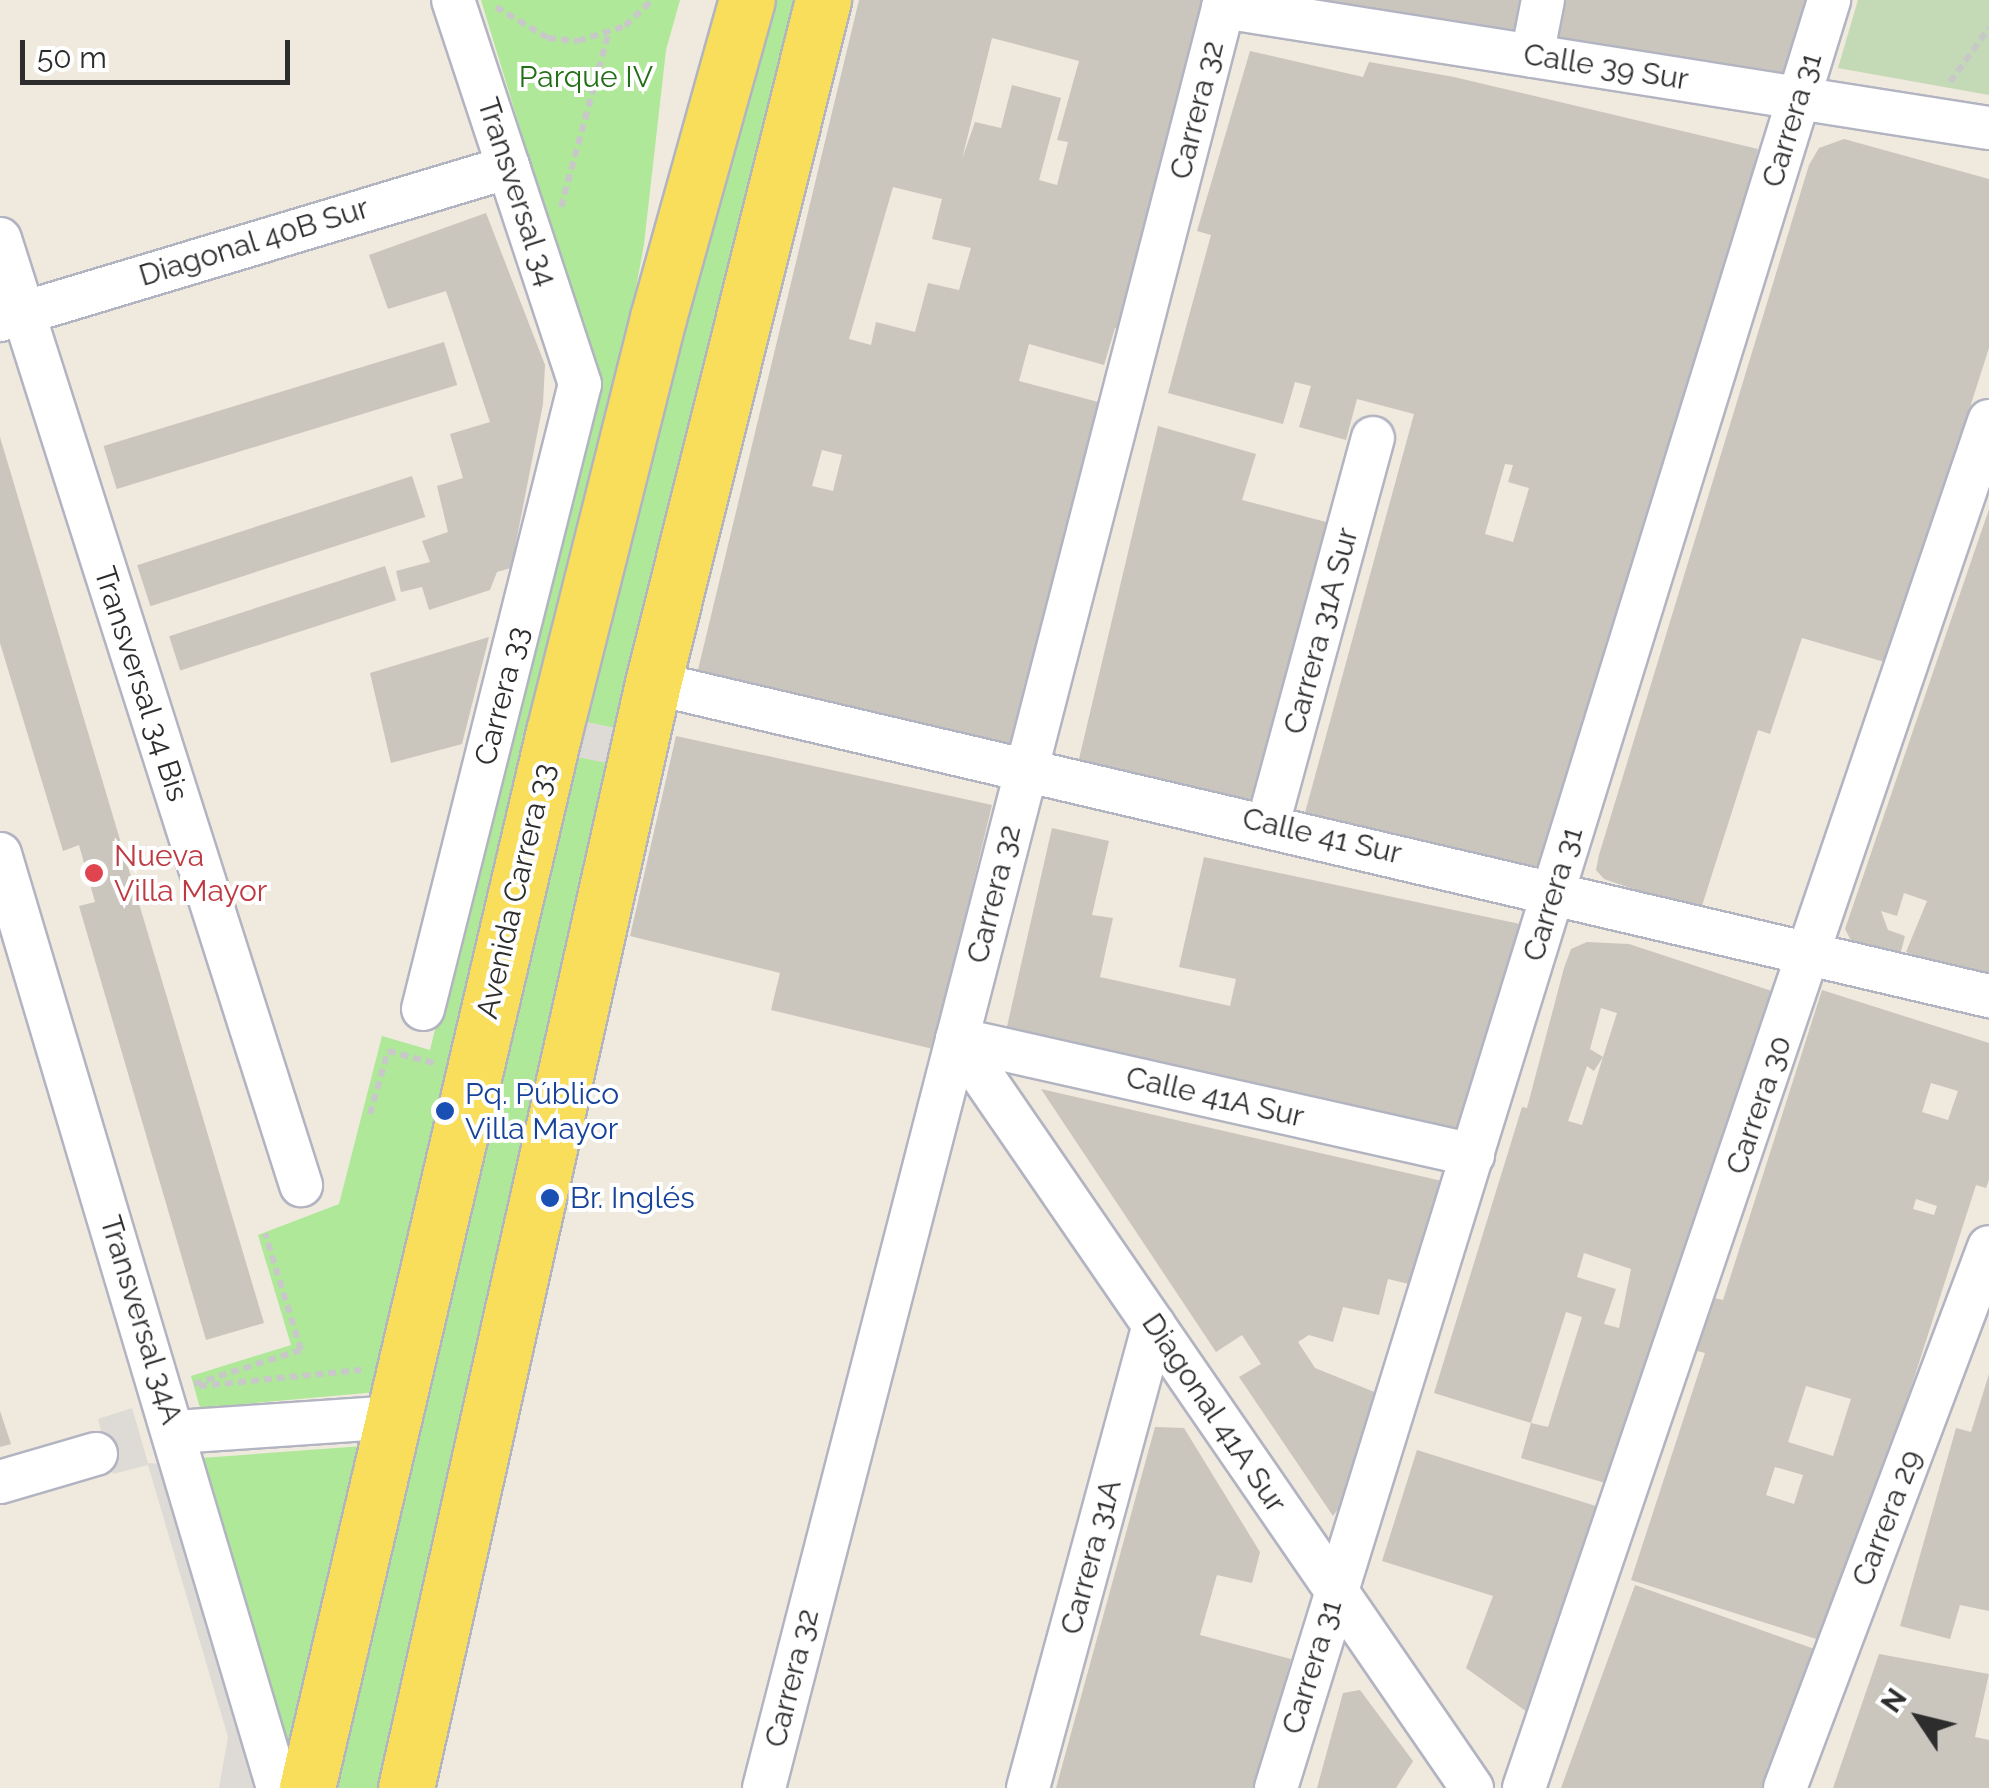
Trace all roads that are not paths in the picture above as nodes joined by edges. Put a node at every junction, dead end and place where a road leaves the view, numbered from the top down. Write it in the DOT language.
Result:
graph roads {
  1 [pos="454,0"];
  2 [pos="707,0"];
  3 [pos="746,0"];
  4 [pos="823,0"];
  5 [pos="1544,0"];
  6 [pos="1829,0"];
  7 [pos="1224,4"];
  8 [pos="1532,56"];
  9 [pos="1799,98"];
  10 [pos="1989,128"];
  11 [pos="509,167"];
  12 [pos="0,239"];
  13 [pos="11,316"];
  14 [pos="658,318"];
  15 [pos="580,384"];
  16 [pos="1989,421"];
  17 [pos="1373,438"];
  18 [pos="653,683"];
  19 [pos="1026,768"];
  20 [pos="1268,824"];
  21 [pos="0,854"];
  22 [pos="1554,890"];
  23 [pos="13,945"];
  24 [pos="1812,952"];
  25 [pos="1989,996"];
  26 [pos="423,1008"];
  27 [pos="957,1039"];
  28 [pos="1473,1154"];
  29 [pos="300,1185"];
  30 [pos="1989,1248"];
  31 [pos="1154,1326"];
  32 [pos="383,1393"];
  33 [pos="175,1432"];
  34 [pos="96,1454"];
  35 [pos="0,1482"];
  36 [pos="1335,1589"];
  37 [pos="278,1788"];
  38 [pos="307,1788"];
  39 [pos="406,1788"];
  40 [pos="764,1788"];
  41 [pos="1028,1788"];
  42 [pos="1276,1788"];
  43 [pos="1472,1788"];
  44 [pos="1524,1788"];
  45 [pos="1786,1788"];
  1 -- 11 [label="street, Transversal 34"];
  2 -- 14 [label="main road"];
  3 -- 14 [label="main road, Avenida Carrera 33"];
  4 -- 18 [label="main road"];
  5 -- 8 [label="street"];
  6 -- 9 [label="street, Carrera 31"];
  7 -- 8 [label="street, Calle 39 Sur"];
  7 -- 19 [label="street, Carrera 32"];
  8 -- 9 [label="street, Calle 39 Sur"];
  9 -- 10 [label="street, Calle 39 Sur"];
  9 -- 22 [label="street, Carrera 31"];
  11 -- 13 [label="street, Diagonal 40B Sur"];
  11 -- 15 [label="street, Transversal 34"];
  12 -- 13 [label="street, Transversal 34 Bis"];
  13 -- 29 [label="street, Transversal 34 Bis"];
  14 -- 32 [label="main road, Avenida Carrera 33"];
  15 -- 26 [label="street, Carrera 33"];
  16 -- 24 [label="street, Carrera 30"];
  17 -- 20 [label="street, Carrera 31A Sur"];
  18 -- 19 [label="street, Calle 41 Sur"];
  18 -- 39 [label="main road"];
  19 -- 20 [label="street, Calle 41 Sur"];
  19 -- 27 [label="street, Carrera 32"];
  20 -- 22 [label="street, Calle 41 Sur"];
  21 -- 23 [label="street, Transversal 34A"];
  22 -- 24 [label="street, Calle 41 Sur"];
  22 -- 28 [label="street, Carrera 31"];
  23 -- 33 [label="street, Transversal 34A"];
  24 -- 25 [label="street, Calle 41 Sur"];
  24 -- 44 [label="street, Carrera 30"];
  27 -- 28 [label="street, Calle 41A Sur"];
  27 -- 31 [label="street, Diagonal 41A Sur"];
  27 -- 40 [label="street, Carrera 32"];
  28 -- 36 [label="street, Carrera 31"];
  30 -- 45 [label="street, Carrera 29"];
  31 -- 36 [label="street, Diagonal 41A Sur"];
  31 -- 41 [label="street, Carrera 31A"];
  32 -- 33 [label="street"];
  32 -- 38 [label="main road, Avenida Carrera 33"];
  33 -- 37 [label="street, Transversal 34A"];
  34 -- 35 [label="street"];
  36 -- 42 [label="street, Carrera 31"];
  36 -- 43 [label="street, Diagonal 41A Sur"];
}
